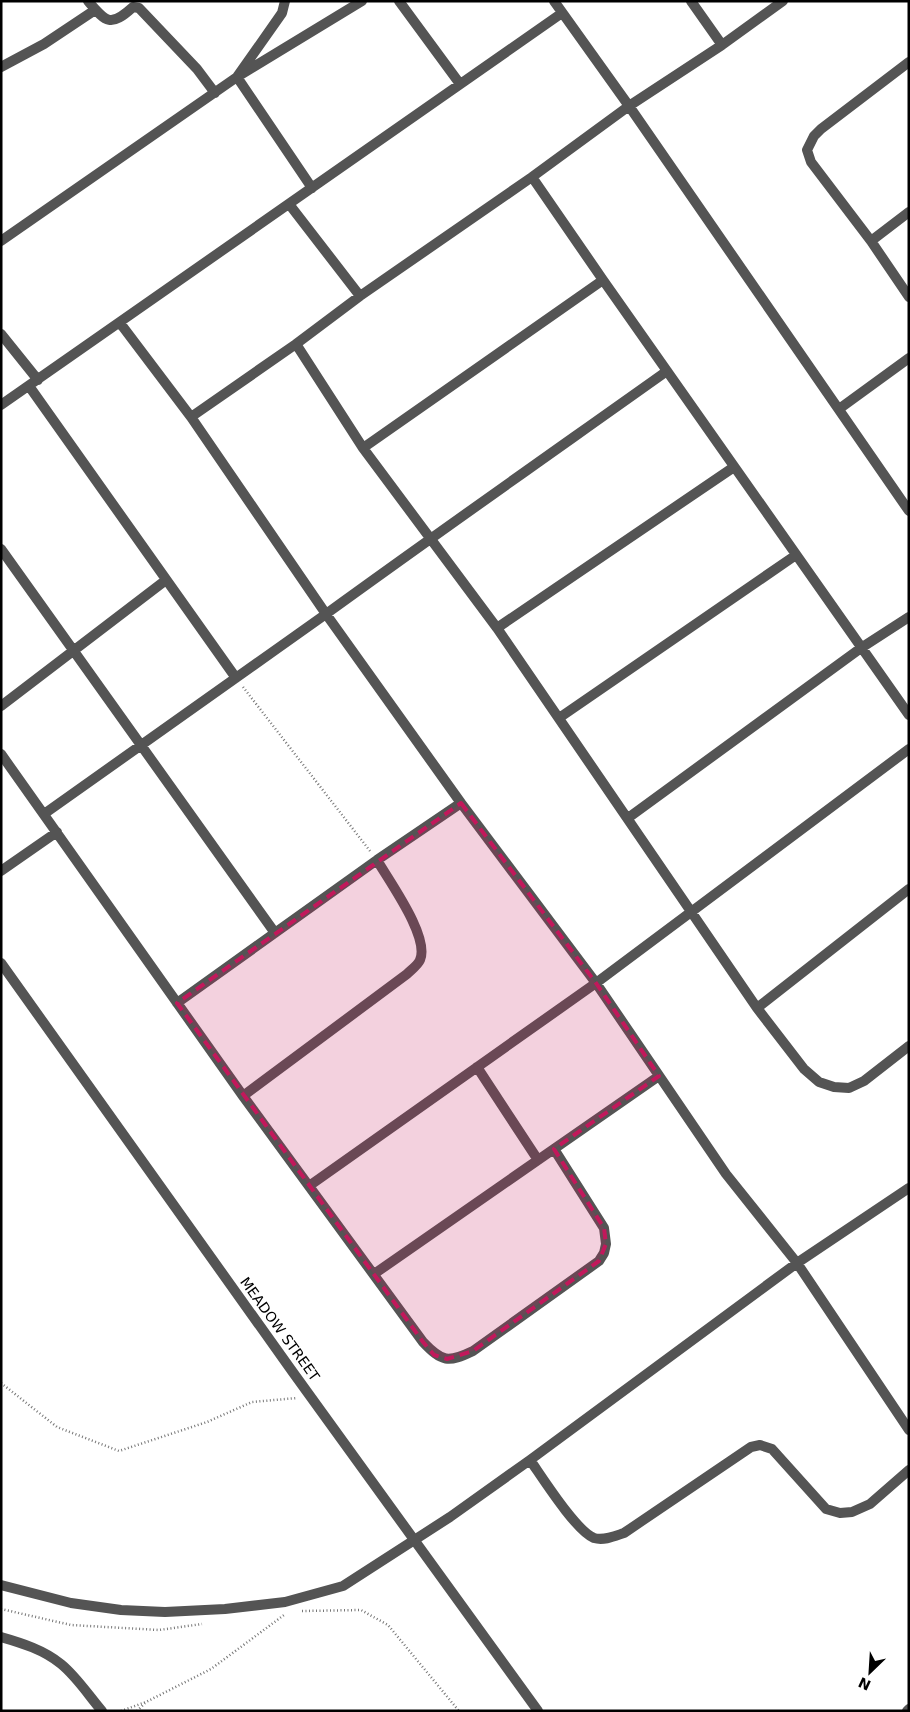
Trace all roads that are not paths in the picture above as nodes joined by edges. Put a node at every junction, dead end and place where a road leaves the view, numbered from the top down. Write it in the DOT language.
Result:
graph roads {
  1 [pos="88,1"];
  2 [pos="284,1"];
  3 [pos="362,1"];
  4 [pos="399,1"];
  5 [pos="554,1"];
  6 [pos="691,1"];
  7 [pos="783,1"];
  8 [pos="95,10"];
  9 [pos="562,13"];
  10 [pos="722,45"];
  11 [pos="909,62"];
  12 [pos="1,67"];
  13 [pos="237,78"];
  14 [pos="460,84"];
  15 [pos="215,93"];
  16 [pos="629,106"];
  17 [pos="532,176"];
  18 [pos="312,188"];
  19 [pos="289,204"];
  20 [pos="909,212"];
  21 [pos="1,241"];
  22 [pos="871,241"];
  23 [pos="603,280"];
  24 [pos="360,296"];
  25 [pos="909,297"];
  26 [pos="120,323"];
  27 [pos="1,334"];
  28 [pos="296,344"];
  29 [pos="909,358"];
  30 [pos="667,371"];
  31 [pos="34,383"];
  32 [pos="1,405"];
  33 [pos="839,410"];
  34 [pos="191,417"];
  35 [pos="363,448"];
  36 [pos="734,467"];
  37 [pos="909,511"];
  38 [pos="429,538"];
  39 [pos="1,549"];
  40 [pos="796,555"];
  41 [pos="166,580"];
  42 [pos="326,614"];
  43 [pos="909,617"];
  44 [pos="497,628"];
  45 [pos="861,648"];
  46 [pos="74,649"];
  47 [pos="236,678"];
  48 [pos="1,706"];
  49 [pos="909,715"];
  50 [pos="559,718"];
  51 [pos="141,744"];
  52 [pos="909,750"];
  53 [pos="1,754"];
  54 [pos="461,803"];
  55 [pos="44,814"];
  56 [pos="628,818"];
  57 [pos="57,832"];
  58 [pos="377,860"];
  59 [pos="1,871"];
  60 [pos="909,890"];
  61 [pos="691,912"];
  62 [pos="275,933"];
  63 [pos="1,963"];
  64 [pos="596,983"];
  65 [pos="177,1003"];
  66 [pos="757,1008"];
  67 [pos="909,1046"];
  68 [pos="477,1067"];
  69 [pos="659,1076"];
  70 [pos="243,1096"];
  71 [pos="554,1149"];
  72 [pos="538,1160"];
  73 [pos="309,1186"];
  74 [pos="909,1188"];
  75 [pos="797,1262"];
  76 [pos="374,1274"];
  77 [pos="909,1430"];
  78 [pos="530,1460"];
  79 [pos="909,1470"];
  80 [pos="416,1540"];
  81 [pos="1,1585"];
  82 [pos="1,1637"];
  83 [pos="102,1711"];
  84 [pos="538,1711"];
  1 -- 8 [label="street"];
  2 -- 13 [label="street"];
  3 -- 13 [label="street"];
  4 -- 14 [label="street"];
  5 -- 9 [label="street"];
  6 -- 10 [label="street"];
  7 -- 10 [label="street"];
  8 -- 12 [label="street"];
  8 -- 15 [label="street"];
  9 -- 14 [label="street"];
  9 -- 16 [label="street"];
  10 -- 16 [label="street"];
  11 -- 22 [label="street"];
  13 -- 15 [label="street"];
  13 -- 18 [label="street"];
  14 -- 18 [label="street"];
  15 -- 21 [label="street"];
  16 -- 17 [label="street"];
  16 -- 33 [label="street"];
  17 -- 23 [label="street"];
  17 -- 24 [label="street"];
  18 -- 19 [label="street"];
  19 -- 24 [label="street"];
  19 -- 26 [label="street"];
  20 -- 22 [label="street"];
  22 -- 25 [label="street"];
  23 -- 30 [label="street"];
  23 -- 35 [label="street"];
  24 -- 28 [label="street"];
  26 -- 31 [label="street"];
  26 -- 34 [label="street"];
  27 -- 31 [label="street"];
  28 -- 34 [label="street"];
  28 -- 35 [label="street"];
  29 -- 33 [label="street"];
  30 -- 36 [label="street"];
  30 -- 38 [label="street"];
  31 -- 32 [label="street"];
  31 -- 41 [label="street"];
  33 -- 37 [label="street"];
  34 -- 42 [label="street"];
  35 -- 38 [label="street"];
  36 -- 40 [label="street"];
  36 -- 44 [label="street"];
  38 -- 42 [label="street"];
  38 -- 44 [label="street"];
  39 -- 46 [label="street"];
  40 -- 45 [label="street"];
  40 -- 50 [label="street"];
  41 -- 46 [label="street"];
  41 -- 47 [label="street"];
  42 -- 47 [label="street"];
  42 -- 54 [label="street"];
  43 -- 45 [label="street"];
  44 -- 50 [label="street"];
  45 -- 49 [label="street"];
  45 -- 56 [label="street"];
  46 -- 48 [label="street"];
  46 -- 51 [label="street"];
  47 -- 51 [label="street"];
  50 -- 56 [label="street"];
  51 -- 55 [label="street"];
  51 -- 62 [label="street"];
  52 -- 61 [label="street"];
  53 -- 55 [label="street"];
  54 -- 58 [label="street"];
  54 -- 64 [label="street"];
  55 -- 57 [label="street"];
  56 -- 61 [label="street"];
  57 -- 59 [label="street"];
  57 -- 65 [label="street"];
  58 -- 62 [label="street"];
  58 -- 70 [label="street"];
  60 -- 66 [label="street"];
  61 -- 64 [label="street"];
  61 -- 66 [label="street"];
  62 -- 65 [label="street"];
  63 -- 80 [label="street, MEADOW STREET"];
  64 -- 68 [label="street"];
  64 -- 69 [label="street"];
  65 -- 70 [label="street"];
  66 -- 67 [label="street"];
  68 -- 72 [label="street"];
  68 -- 73 [label="street"];
  69 -- 71 [label="street"];
  69 -- 75 [label="street"];
  70 -- 73 [label="street"];
  71 -- 72 [label="street"];
  71 -- 76 [label="street"];
  72 -- 76 [label="street"];
  73 -- 76 [label="street"];
  74 -- 75 [label="street"];
  75 -- 77 [label="street"];
  75 -- 78 [label="street"];
  78 -- 79 [label="street"];
  78 -- 80 [label="street"];
  80 -- 81 [label="street"];
  80 -- 84 [label="street, MEADOW STREET"];
  82 -- 83 [label="street"];
}
